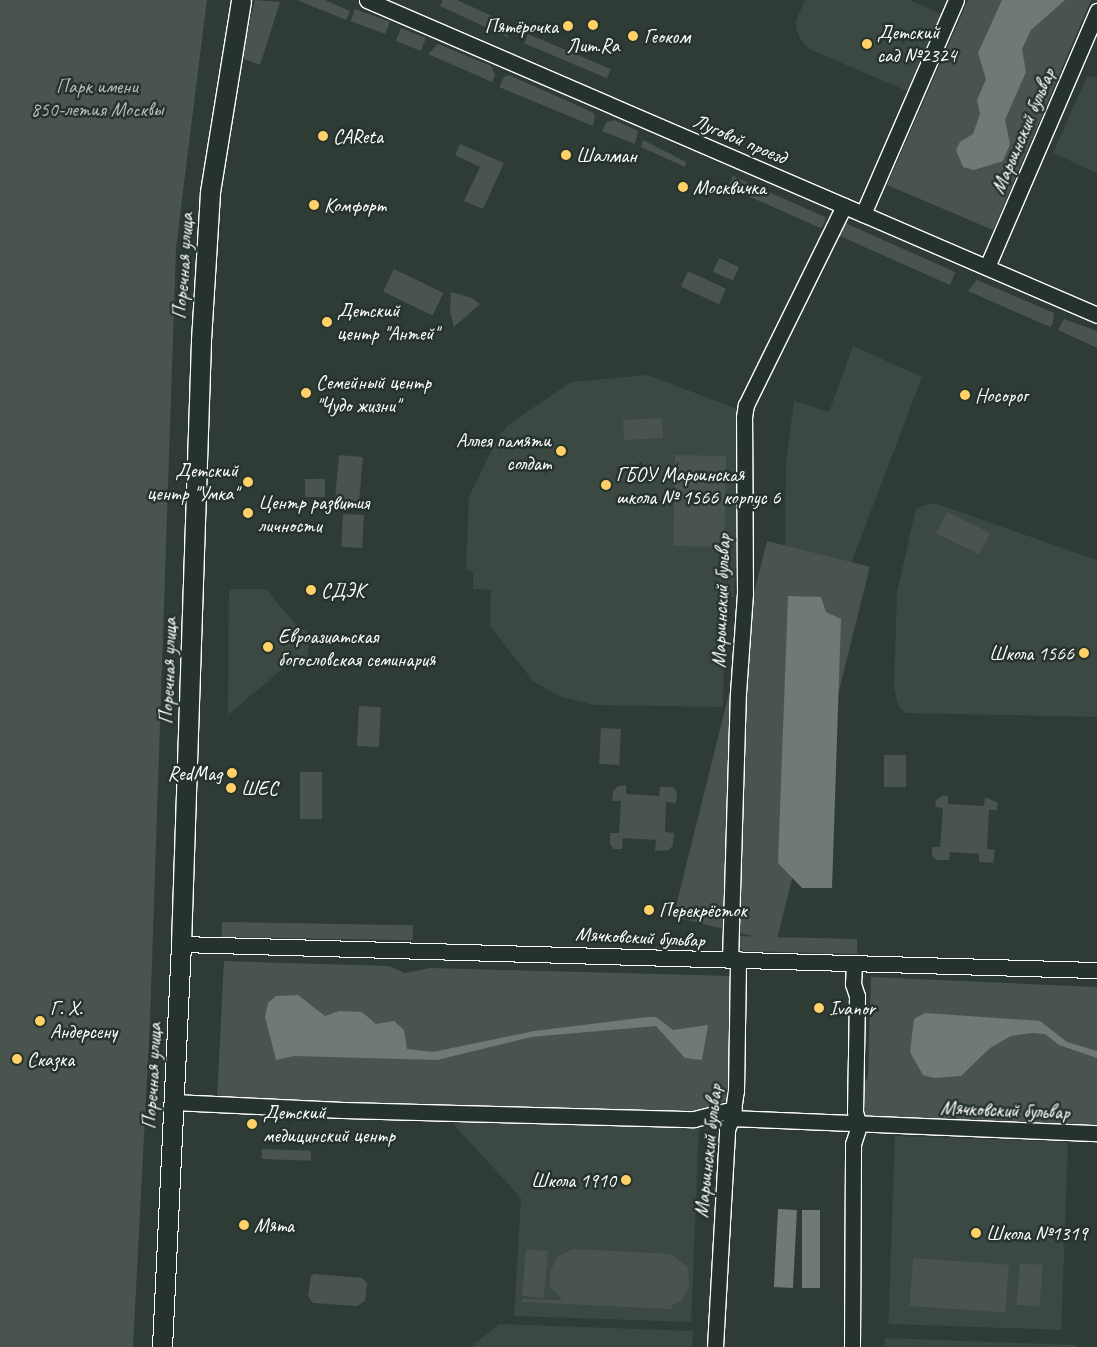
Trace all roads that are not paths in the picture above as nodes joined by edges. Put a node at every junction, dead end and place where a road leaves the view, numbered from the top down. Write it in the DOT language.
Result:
graph roads {
  1 [pos="241,0"];
  2 [pos="367,0"];
  3 [pos="956,0"];
  4 [pos="1097,11"];
  5 [pos="844,206"];
  6 [pos="863,214"];
  7 [pos="987,268"];
  8 [pos="1097,315"];
  9 [pos="181,944"];
  10 [pos="734,960"];
  11 [pos="854,963"];
  12 [pos="1097,970"];
  13 [pos="173,1102"];
  14 [pos="733,1113"];
  15 [pos="859,1125"];
  16 [pos="1097,1133"];
  17 [pos="162,1347"];
  18 [pos="715,1347"];
  19 [pos="852,1347"];
  1 -- 9 [label="main road, Поречная улица"];
  2 -- 5 [label="street, Луговой проезд"];
  3 -- 6 [label="street"];
  4 -- 7 [label="street, Марьинский бульвар"];
  5 -- 6 [label="street, Луговой проезд"];
  5 -- 10 [label="street, Марьинский бульвар"];
  6 -- 7 [label="street, Луговой проезд"];
  7 -- 8 [label="street, Луговой проезд"];
  9 -- 10 [label="street, Мячковский бульвар"];
  9 -- 13 [label="main road, Поречная улица"];
  10 -- 11 [label="street, Мячковский бульвар"];
  10 -- 14 [label="street, Марьинский бульвар"];
  11 -- 12 [label="street, Мячковский бульвар"];
  11 -- 15 [label="street"];
  13 -- 14 [label="street, Мячковский бульвар"];
  13 -- 17 [label="main road, Поречная улица"];
  14 -- 15 [label="street, Мячковский бульвар"];
  14 -- 18 [label="street, Марьинский бульвар"];
  15 -- 16 [label="street, Мячковский бульвар"];
  15 -- 19 [label="street"];
}
